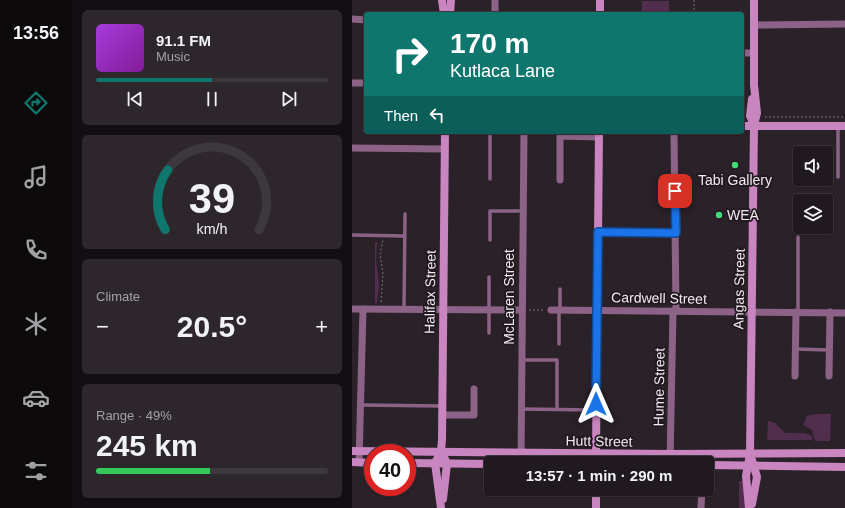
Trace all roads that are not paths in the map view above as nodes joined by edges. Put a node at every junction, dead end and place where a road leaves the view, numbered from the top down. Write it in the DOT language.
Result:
graph roads {
  1 [pos="442,0"];
  2 [pos="452,0"];
  3 [pos="495,0"];
  4 [pos="600,0"];
  5 [pos="754,0"];
  6 [pos="444,12"];
  7 [pos="450,12"];
  8 [pos="495,12"];
  9 [pos="600,12"];
  10 [pos="352,19"];
  11 [pos="364,20"];
  12 [pos="845,24"];
  13 [pos="754,25"];
  14 [pos="744,53"];
  15 [pos="754,53"];
  16 [pos="352,83"];
  17 [pos="364,83"];
  18 [pos="754,85"];
  19 [pos="754,125"];
  20 [pos="744,126"];
  21 [pos="842,126"];
  22 [pos="445,134"];
  23 [pos="490,134"];
  24 [pos="524,134"];
  25 [pos="599,134"];
  26 [pos="674,134"];
  27 [pos="352,148"];
  28 [pos="445,149"];
  29 [pos="838,177"];
  30 [pos="490,179"];
  31 [pos="560,180"];
  32 [pos="523,211"];
  33 [pos="405,214"];
  34 [pos="598,232"];
  35 [pos="676,233"];
  36 [pos="352,235"];
  37 [pos="405,236"];
  38 [pos="798,237"];
  39 [pos="490,240"];
  40 [pos="489,277"];
  41 [pos="560,289"];
  42 [pos="352,309"];
  43 [pos="363,309"];
  44 [pos="443,309"];
  45 [pos="489,309"];
  46 [pos="404,310"];
  47 [pos="522,310"];
  48 [pos="551,310"];
  49 [pos="559,310"];
  50 [pos="597,310"];
  51 [pos="675,311"];
  52 [pos="752,312"];
  53 [pos="797,312"];
  54 [pos="830,312"];
  55 [pos="845,313"];
  56 [pos="489,333"];
  57 [pos="559,344"];
  58 [pos="795,349"];
  59 [pos="829,350"];
  60 [pos="522,360"];
  61 [pos="795,376"];
  62 [pos="829,376"];
  63 [pos="474,389"];
  64 [pos="361,405"];
  65 [pos="442,406"];
  66 [pos="522,409"];
  67 [pos="557,409"];
  68 [pos="596,410"];
  69 [pos="442,415"];
  70 [pos="356,451"];
  71 [pos="441,451"];
  72 [pos="521,452"];
  73 [pos="832,453"];
  74 [pos="845,453"];
  75 [pos="596,454"];
  76 [pos="750,454"];
  77 [pos="521,456"];
  78 [pos="626,456"];
  79 [pos="671,456"];
  80 [pos="714,456"];
  81 [pos="356,462"];
  82 [pos="416,463"];
  83 [pos="435,463"];
  84 [pos="447,464"];
  85 [pos="484,464"];
  86 [pos="714,465"];
  87 [pos="751,465"];
  88 [pos="832,467"];
  89 [pos="845,467"];
  90 [pos="596,496"];
  91 [pos="702,496"];
  92 [pos="441,508"];
  93 [pos="596,508"];
  94 [pos="702,508"];
  95 [pos="750,508"];
  1 -- 6 [label="street"];
  2 -- 7 [label="street"];
  3 -- 8 [label="street"];
  4 -- 9 [label="street"];
  5 -- 13 [label="street, Angas Street"];
  10 -- 11 [label="street"];
  12 -- 13 [label="street"];
  13 -- 15 [label="street, Angas Street"];
  14 -- 15 [label="street"];
  15 -- 18 [label="street, Angas Street"];
  16 -- 17 [label="street"];
  18 -- 19 [label="street, Angas Street"];
  18 -- 19 [label="street, Angas Street"];
  19 -- 20 [label="street"];
  19 -- 21 [label="street"];
  19 -- 52 [label="street, Angas Street"];
  21 -- 29 [label="lane"];
  22 -- 28 [label="street, Halifax Street"];
  23 -- 30 [label="lane"];
  24 -- 32 [label="street, McLaren Street"];
  25 -- 31 [label="street"];
  25 -- 34 [label="street"];
  26 -- 35 [label="street, Hume Street"];
  27 -- 28 [label="street"];
  28 -- 44 [label="street, Halifax Street"];
  32 -- 39 [label="lane"];
  32 -- 47 [label="street, McLaren Street"];
  33 -- 37 [label="lane"];
  34 -- 35 [label="lane"];
  34 -- 50 [label="street"];
  35 -- 51 [label="street, Hume Street"];
  36 -- 37 [label="lane"];
  37 -- 46 [label="lane"];
  38 -- 53 [label="lane"];
  40 -- 45 [label="lane"];
  41 -- 49 [label="lane"];
  42 -- 43 [label="street"];
  43 -- 46 [label="street"];
  43 -- 64 [label="street"];
  44 -- 45 [label="street"];
  44 -- 46 [label="street"];
  44 -- 65 [label="street, Halifax Street"];
  45 -- 47 [label="street"];
  45 -- 56 [label="lane"];
  47 -- 60 [label="street, McLaren Street"];
  48 -- 49 [label="street, Cardwell Street"];
  49 -- 50 [label="street, Cardwell Street"];
  49 -- 57 [label="lane"];
  50 -- 51 [label="street, Cardwell Street"];
  50 -- 68 [label="street"];
  51 -- 52 [label="street, Cardwell Street"];
  51 -- 79 [label="street, Hume Street"];
  52 -- 53 [label="street, Cardwell Street"];
  52 -- 76 [label="street, Angas Street"];
  53 -- 54 [label="street, Cardwell Street"];
  53 -- 58 [label="street"];
  54 -- 55 [label="street, Cardwell Street"];
  54 -- 59 [label="street"];
  58 -- 59 [label="lane"];
  58 -- 61 [label="street"];
  59 -- 62 [label="street"];
  60 -- 66 [label="street, McLaren Street"];
  60 -- 67 [label="lane"];
  63 -- 69 [label="street"];
  64 -- 65 [label="lane"];
  64 -- 70 [label="street"];
  65 -- 69 [label="street, Halifax Street"];
  66 -- 67 [label="lane"];
  66 -- 72 [label="street, McLaren Street"];
  67 -- 68 [label="lane"];
  68 -- 75 [label="street"];
  69 -- 71 [label="street, Halifax Street"];
  70 -- 71 [label="street, Hutt Street"];
  70 -- 81 [label="street"];
  71 -- 72 [label="street, Hutt Street"];
  71 -- 83 [label="street, Halifax Street"];
  71 -- 84 [label="street, Halifax Street"];
  72 -- 75 [label="street, Hutt Street"];
  72 -- 77 [label="street, McLaren Street"];
  73 -- 74 [label="street, Hutt Street"];
  73 -- 76 [label="street, Hutt Street"];
  73 -- 88 [label="street"];
  75 -- 78 [label="street, Hutt Street"];
  76 -- 80 [label="street, Hutt Street"];
  76 -- 87 [label="street, Angas Street"];
  82 -- 83 [label="street"];
  83 -- 84 [label="street"];
  83 -- 92 [label="street"];
  84 -- 85 [label="street"];
  84 -- 92 [label="street"];
  86 -- 87 [label="street"];
  87 -- 88 [label="street"];
  87 -- 95 [label="street, Angas Street"];
  88 -- 89 [label="street"];
  90 -- 93 [label="street"];
  91 -- 94 [label="street"];
}
